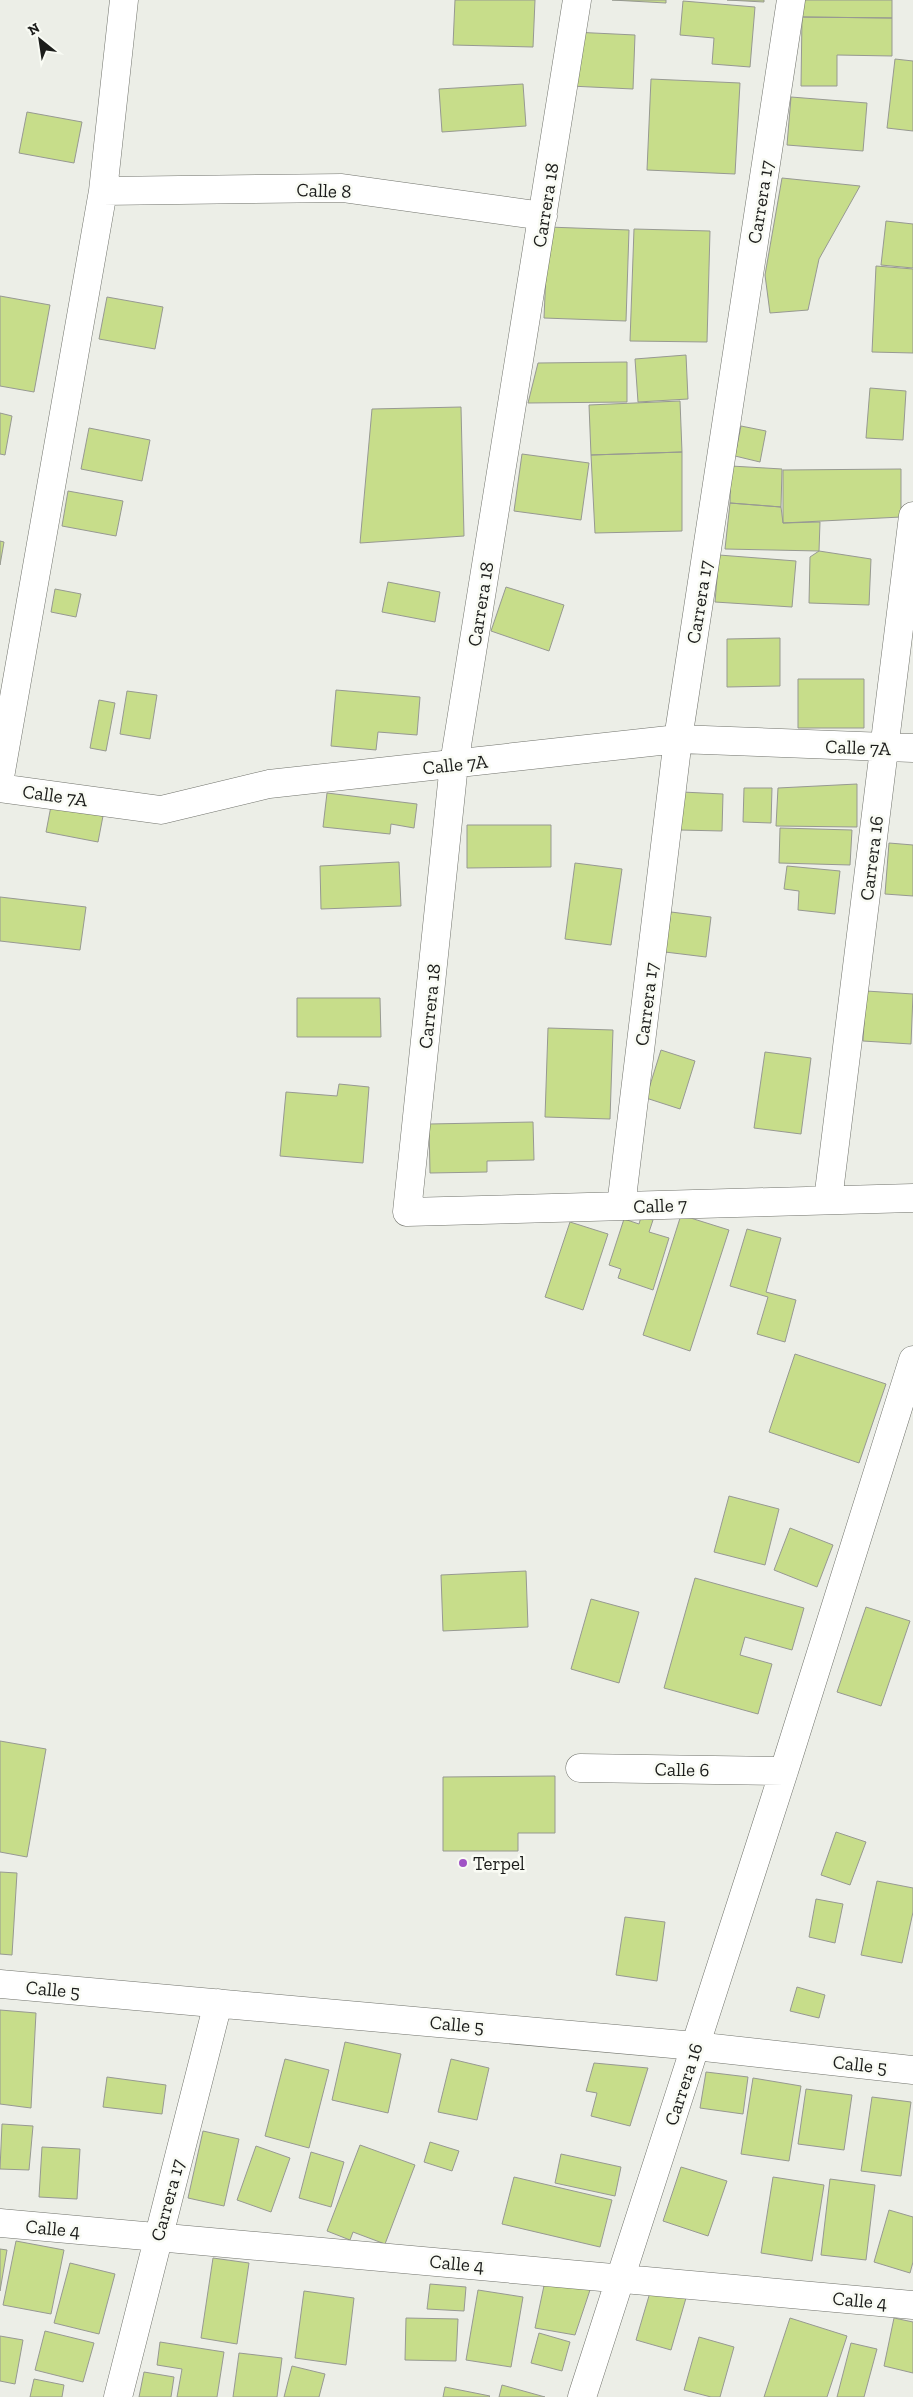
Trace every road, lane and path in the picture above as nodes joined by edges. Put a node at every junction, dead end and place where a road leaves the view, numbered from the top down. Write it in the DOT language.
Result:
graph roads {
  1 [pos="124,0"];
  2 [pos="577,0"];
  3 [pos="791,0"];
  4 [pos="103,191"];
  5 [pos="543,216"];
  6 [pos="913,516"];
  7 [pos="678,739"];
  8 [pos="913,748"];
  9 [pos="884,749"];
  10 [pos="454,764"];
  11 [pos="0,777"];
  12 [pos="0,788"];
  13 [pos="913,1198"];
  14 [pos="828,1200"];
  15 [pos="621,1206"];
  16 [pos="407,1212"];
  17 [pos="913,1360"];
  18 [pos="580,1768"];
  19 [pos="784,1771"];
  20 [pos="0,1984"];
  21 [pos="218,2004"];
  22 [pos="695,2046"];
  23 [pos="913,2070"];
  24 [pos="0,2223"];
  25 [pos="157,2237"];
  26 [pos="620,2277"];
  27 [pos="913,2305"];
  28 [pos="118,2397"];
  29 [pos="582,2397"];
  1 -- 4 [label="street"];
  2 -- 5 [label="street, Carrera 18"];
  3 -- 7 [label="street, Carrera 17"];
  4 -- 5 [label="street, Calle 8"];
  4 -- 11 [label="street"];
  5 -- 10 [label="street, Carrera 18"];
  6 -- 9 [label="street, Carrera 16"];
  7 -- 9 [label="street, Calle 7A"];
  7 -- 10 [label="street, Calle 7A"];
  7 -- 15 [label="street, Carrera 17"];
  8 -- 9 [label="street, Calle 7A"];
  9 -- 14 [label="street, Carrera 16"];
  10 -- 12 [label="street, Calle 7A"];
  10 -- 16 [label="street, Carrera 18"];
  13 -- 14 [label="street, Calle 7"];
  14 -- 15 [label="street, Calle 7"];
  15 -- 16 [label="street, Calle 7"];
  17 -- 19 [label="street, Carrera 16"];
  18 -- 19 [label="street, Calle 6"];
  19 -- 22 [label="street, Carrera 16"];
  20 -- 21 [label="street, Calle 5"];
  21 -- 22 [label="street, Calle 5"];
  21 -- 25 [label="street, Carrera 17"];
  22 -- 23 [label="street, Calle 5"];
  22 -- 26 [label="street, Carrera 16"];
  24 -- 25 [label="street, Calle 4"];
  25 -- 26 [label="street, Calle 4"];
  25 -- 28 [label="street, Carrera 17"];
  26 -- 27 [label="street, Calle 4"];
  26 -- 29 [label="street, Carrera 16"];
}
